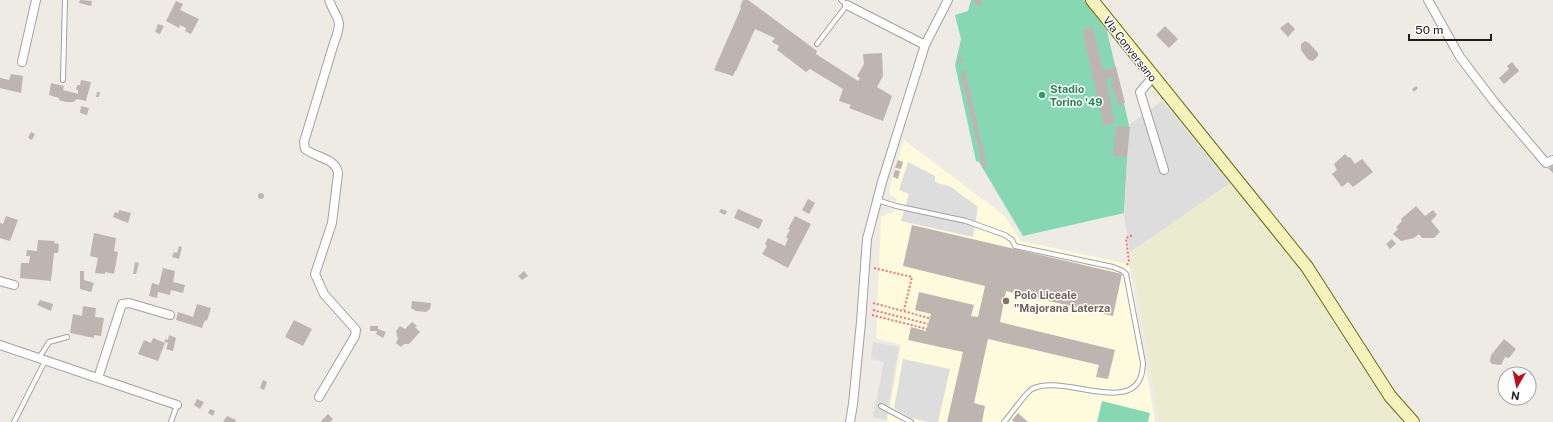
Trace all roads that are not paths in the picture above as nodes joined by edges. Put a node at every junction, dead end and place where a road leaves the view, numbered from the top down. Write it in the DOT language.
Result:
graph roads {
  1 [pos="36,0"];
  2 [pos="65,0"];
  3 [pos="329,0"];
  4 [pos="948,0"];
  5 [pos="1092,0"];
  6 [pos="1428,0"];
  7 [pos="844,3"];
  8 [pos="817,44"];
  9 [pos="925,45"];
  10 [pos="22,62"];
  11 [pos="1153,77"];
  12 [pos="62,80"];
  13 [pos="1553,160"];
  14 [pos="1164,170"];
  15 [pos="877,200"];
  16 [pos="0,280"];
  17 [pos="14,285"];
  18 [pos="170,315"];
  19 [pos="67,337"];
  20 [pos="0,346"];
  21 [pos="42,360"];
  22 [pos="98,378"];
  23 [pos="319,397"];
  24 [pos="177,405"];
  25 [pos="881,406"];
  26 [pos="14,422"];
  27 [pos="171,422"];
  28 [pos="850,422"];
  29 [pos="911,422"];
  30 [pos="1004,422"];
  31 [pos="1413,422"];
  1 -- 10 [label="street"];
  2 -- 12 [label="lane"];
  3 -- 23 [label="street"];
  4 -- 9 [label="street"];
  5 -- 11 [label="main road, VIa Conversano"];
  6 -- 13 [label="street"];
  7 -- 8 [label="lane"];
  7 -- 9 [label="street"];
  9 -- 15 [label="street"];
  11 -- 14 [label="street"];
  11 -- 31 [label="main road, VIa Conversano"];
  15 -- 28 [label="street"];
  15 -- 30 [label="lane"];
  16 -- 17 [label="street"];
  18 -- 22 [label="street"];
  19 -- 21 [label="lane"];
  20 -- 21 [label="street"];
  21 -- 22 [label="street"];
  21 -- 26 [label="lane"];
  22 -- 24 [label="street"];
  24 -- 27 [label="lane"];
  25 -- 29 [label="lane"];
}
